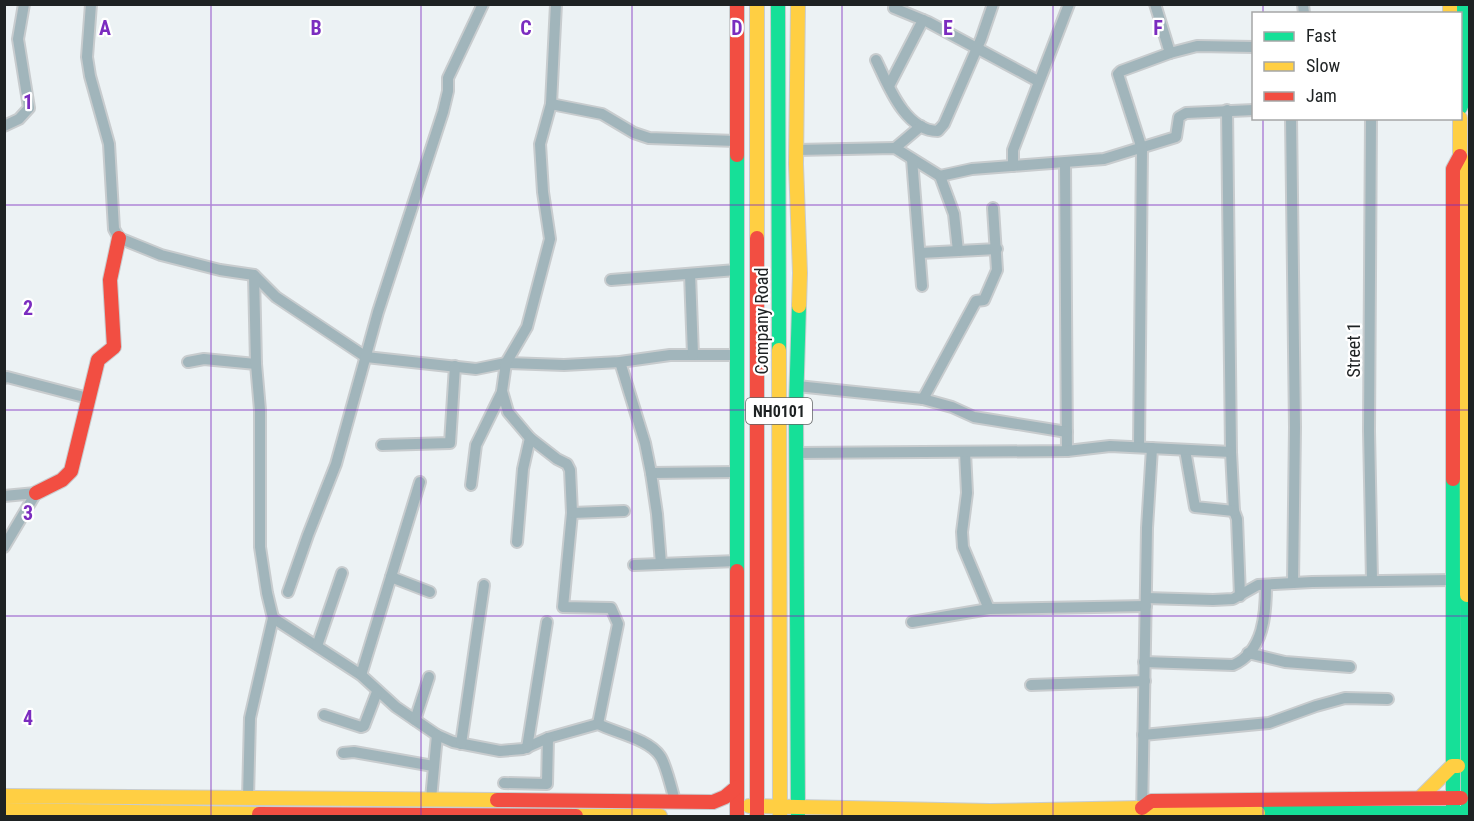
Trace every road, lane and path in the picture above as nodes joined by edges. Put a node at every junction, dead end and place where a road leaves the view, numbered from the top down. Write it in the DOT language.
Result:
graph roads {
  1 [pos="24,4"];
  2 [pos="91,4"];
  3 [pos="483,4"];
  4 [pos="556,4"];
  5 [pos="737,4"];
  6 [pos="757,4"];
  7 [pos="778,4"];
  8 [pos="798,4"];
  9 [pos="993,4"];
  10 [pos="1069,4"];
  11 [pos="1155,4"];
  12 [pos="1464,4"];
  13 [pos="894,8"];
  14 [pos="923,20"];
  15 [pos="1252,47"];
  16 [pos="977,49"];
  17 [pos="1462,49"];
  18 [pos="1170,53"];
  19 [pos="876,60"];
  20 [pos="1038,81"];
  21 [pos="889,86"];
  22 [pos="551,104"];
  23 [pos="1462,106"];
  24 [pos="1227,110"];
  25 [pos="1252,110"];
  26 [pos="1291,120"];
  27 [pos="1371,120"];
  28 [pos="1460,120"];
  29 [pos="4,126"];
  30 [pos="921,126"];
  31 [pos="736,141"];
  32 [pos="895,148"];
  33 [pos="1142,149"];
  34 [pos="796,150"];
  35 [pos="1460,156"];
  36 [pos="912,159"];
  37 [pos="1065,162"];
  38 [pos="1013,166"];
  39 [pos="940,176"];
  40 [pos="993,208"];
  41 [pos="119,238"];
  42 [pos="997,249"];
  43 [pos="958,251"];
  44 [pos="920,253"];
  45 [pos="736,270"];
  46 [pos="690,274"];
  47 [pos="254,275"];
  48 [pos="610,280"];
  49 [pos="922,286"];
  50 [pos="693,355"];
  51 [pos="737,355"];
  52 [pos="366,357"];
  53 [pos="188,362"];
  54 [pos="620,362"];
  55 [pos="506,363"];
  56 [pos="256,364"];
  57 [pos="455,366"];
  58 [pos="5,374"];
  59 [pos="797,386"];
  60 [pos="502,391"];
  61 [pos="88,398"];
  62 [pos="923,399"];
  63 [pos="1067,432"];
  64 [pos="530,438"];
  65 [pos="382,445"];
  66 [pos="1139,447"];
  67 [pos="1152,448"];
  68 [pos="1468,449"];
  69 [pos="1185,450"];
  70 [pos="1067,451"];
  71 [pos="965,452"];
  72 [pos="1231,452"];
  73 [pos="798,453"];
  74 [pos="737,472"];
  75 [pos="651,473"];
  76 [pos="420,482"];
  77 [pos="471,485"];
  78 [pos="36,493"];
  79 [pos="4,496"];
  80 [pos="624,511"];
  81 [pos="1234,511"];
  82 [pos="572,513"];
  83 [pos="517,542"];
  84 [pos="4,547"];
  85 [pos="737,561"];
  86 [pos="1468,563"];
  87 [pos="661,564"];
  88 [pos="634,565"];
  89 [pos="342,573"];
  90 [pos="391,577"];
  91 [pos="1452,580"];
  92 [pos="1372,581"];
  93 [pos="1293,583"];
  94 [pos="484,585"];
  95 [pos="1266,585"];
  96 [pos="288,592"];
  97 [pos="430,592"];
  98 [pos="1240,596"];
  99 [pos="1146,602"];
  100 [pos="989,609"];
  101 [pos="273,618"];
  102 [pos="547,622"];
  103 [pos="912,622"];
  104 [pos="317,646"];
  105 [pos="1248,652"];
  106 [pos="1144,662"];
  107 [pos="1350,667"];
  108 [pos="361,675"];
  109 [pos="429,677"];
  110 [pos="1469,678"];
  111 [pos="1145,681"];
  112 [pos="1031,685"];
  113 [pos="377,692"];
  114 [pos="1388,699"];
  115 [pos="324,715"];
  116 [pos="415,720"];
  117 [pos="598,724"];
  118 [pos="437,735"];
  119 [pos="1143,735"];
  120 [pos="548,738"];
  121 [pos="461,744"];
  122 [pos="528,748"];
  123 [pos="343,753"];
  124 [pos="433,766"];
  125 [pos="1452,766"];
  126 [pos="1468,767"];
  127 [pos="504,783"];
  128 [pos="737,787"];
  129 [pos="4,796"];
  130 [pos="201,798"];
  131 [pos="248,798"];
  132 [pos="1419,798"];
  133 [pos="1453,798"];
  134 [pos="1468,798"];
  135 [pos="431,799"];
  136 [pos="675,801"];
  137 [pos="4,810"];
  138 [pos="737,811"];
  139 [pos="757,811"];
  140 [pos="780,812"];
  141 [pos="798,812"];
  142 [pos="1142,812"];
  143 [pos="201,814"];
  144 [pos="989,814"];
  145 [pos="1468,814"];
  146 [pos="249,815"];
  147 [pos="1421,815"];
  148 [pos="1453,815"];
  149 [pos="430,816"];
  150 [pos="630,816"];
  151 [pos="660,816"];
  1 -- 29 [label="street"];
  2 -- 41 [label="street"];
  3 -- 52 [label="street"];
  4 -- 22 [label="street"];
  5 -- 31 [label="main road"];
  6 -- 139 [label="main road, Company Road / NH0101"];
  7 -- 140 [label="main road, Company Road / NH0101"];
  8 -- 34 [label="main road"];
  9 -- 16 [label="street"];
  10 -- 20 [label="street"];
  11 -- 18 [label="street"];
  12 -- 17 [label="main road"];
  13 -- 14 [label="street"];
  14 -- 16 [label="street"];
  14 -- 21 [label="street"];
  15 -- 18 [label="street"];
  16 -- 20 [label="street"];
  16 -- 30 [label="street"];
  17 -- 23 [label="main road"];
  18 -- 33 [label="street"];
  19 -- 21 [label="street"];
  20 -- 38 [label="street"];
  21 -- 30 [label="street"];
  22 -- 31 [label="street"];
  22 -- 55 [label="street"];
  24 -- 25 [label="street"];
  24 -- 33 [label="street"];
  24 -- 72 [label="street"];
  26 -- 93 [label="street"];
  27 -- 92 [label="street, Street 1"];
  28 -- 35 [label="main road"];
  30 -- 32 [label="street"];
  31 -- 45 [label="main road"];
  32 -- 34 [label="street"];
  32 -- 36 [label="street"];
  33 -- 37 [label="street"];
  33 -- 66 [label="street"];
  34 -- 59 [label="main road"];
  35 -- 68 [label="main road"];
  35 -- 91 [label="main road"];
  36 -- 39 [label="street"];
  36 -- 44 [label="street"];
  37 -- 38 [label="street"];
  37 -- 63 [label="street"];
  38 -- 39 [label="street"];
  39 -- 43 [label="street"];
  40 -- 42 [label="street"];
  41 -- 47 [label="street"];
  41 -- 61 [label="main road"];
  42 -- 43 [label="street"];
  42 -- 62 [label="street"];
  43 -- 44 [label="street"];
  44 -- 49 [label="street"];
  45 -- 46 [label="street"];
  45 -- 51 [label="main road"];
  46 -- 48 [label="street"];
  46 -- 50 [label="street"];
  47 -- 52 [label="street"];
  47 -- 56 [label="street"];
  50 -- 51 [label="street"];
  50 -- 54 [label="street"];
  51 -- 74 [label="main road"];
  52 -- 57 [label="street"];
  52 -- 96 [label="street"];
  53 -- 56 [label="street"];
  54 -- 55 [label="street"];
  54 -- 75 [label="street"];
  55 -- 57 [label="street"];
  55 -- 60 [label="street"];
  56 -- 101 [label="street"];
  57 -- 65 [label="street"];
  58 -- 61 [label="street"];
  59 -- 62 [label="street"];
  59 -- 73 [label="main road"];
  60 -- 64 [label="street"];
  60 -- 77 [label="street"];
  61 -- 78 [label="main road"];
  62 -- 63 [label="street"];
  63 -- 70 [label="street"];
  64 -- 82 [label="street"];
  64 -- 83 [label="street"];
  66 -- 67 [label="street"];
  66 -- 70 [label="street"];
  67 -- 69 [label="street"];
  67 -- 99 [label="street"];
  68 -- 86 [label="main road"];
  69 -- 72 [label="street"];
  69 -- 81 [label="street"];
  70 -- 71 [label="street"];
  71 -- 73 [label="street"];
  71 -- 100 [label="street"];
  72 -- 81 [label="street"];
  73 -- 141 [label="main road"];
  74 -- 75 [label="street"];
  74 -- 85 [label="main road"];
  75 -- 87 [label="street"];
  76 -- 90 [label="street"];
  78 -- 79 [label="street"];
  78 -- 84 [label="street"];
  80 -- 82 [label="street"];
  81 -- 98 [label="street"];
  82 -- 117 [label="street"];
  85 -- 87 [label="street"];
  85 -- 128 [label="main road"];
  86 -- 110 [label="main road"];
  87 -- 88 [label="street"];
  89 -- 104 [label="street"];
  90 -- 97 [label="street"];
  90 -- 108 [label="street"];
  91 -- 92 [label="street"];
  91 -- 125 [label="main road"];
  92 -- 93 [label="street"];
  93 -- 95 [label="street"];
  94 -- 121 [label="street"];
  95 -- 98 [label="street"];
  95 -- 105 [label="street"];
  98 -- 99 [label="street"];
  99 -- 100 [label="street"];
  99 -- 106 [label="street"];
  100 -- 103 [label="street"];
  101 -- 104 [label="street"];
  101 -- 131 [label="street"];
  102 -- 122 [label="street"];
  104 -- 108 [label="street"];
  105 -- 106 [label="street"];
  105 -- 107 [label="street"];
  106 -- 111 [label="street"];
  108 -- 113 [label="street"];
  109 -- 116 [label="street"];
  110 -- 126 [label="main road"];
  111 -- 112 [label="street"];
  111 -- 119 [label="street"];
  113 -- 115 [label="street"];
  113 -- 116 [label="street"];
  114 -- 119 [label="street"];
  116 -- 118 [label="street"];
  117 -- 120 [label="street"];
  117 -- 136 [label="street"];
  118 -- 121 [label="street"];
  118 -- 124 [label="street"];
  119 -- 142 [label="street"];
  120 -- 122 [label="street"];
  120 -- 127 [label="street"];
  121 -- 122 [label="street"];
  123 -- 124 [label="street"];
  124 -- 135 [label="street"];
  125 -- 126 [label="main road"];
  125 -- 132 [label="main road"];
  125 -- 133 [label="main road"];
  126 -- 134 [label="main road"];
  128 -- 136 [label="main road"];
  128 -- 138 [label="main road"];
  129 -- 130 [label="main road"];
  130 -- 131 [label="main road"];
  130 -- 143 [label="main road"];
  131 -- 135 [label="main road"];
  132 -- 133 [label="main road"];
  132 -- 142 [label="main road"];
  133 -- 134 [label="main road"];
  133 -- 148 [label="main road"];
  134 -- 145 [label="main road"];
  135 -- 136 [label="main road"];
  137 -- 143 [label="main road"];
  138 -- 139 [label="main road"];
  139 -- 140 [label="main road"];
  140 -- 141 [label="main road"];
  141 -- 144 [label="main road"];
  142 -- 144 [label="main road"];
  142 -- 147 [label="main road"];
  143 -- 146 [label="main road"];
  145 -- 148 [label="main road"];
  146 -- 149 [label="main road"];
  147 -- 148 [label="main road"];
  149 -- 150 [label="main road"];
  150 -- 151 [label="main road"];
}
